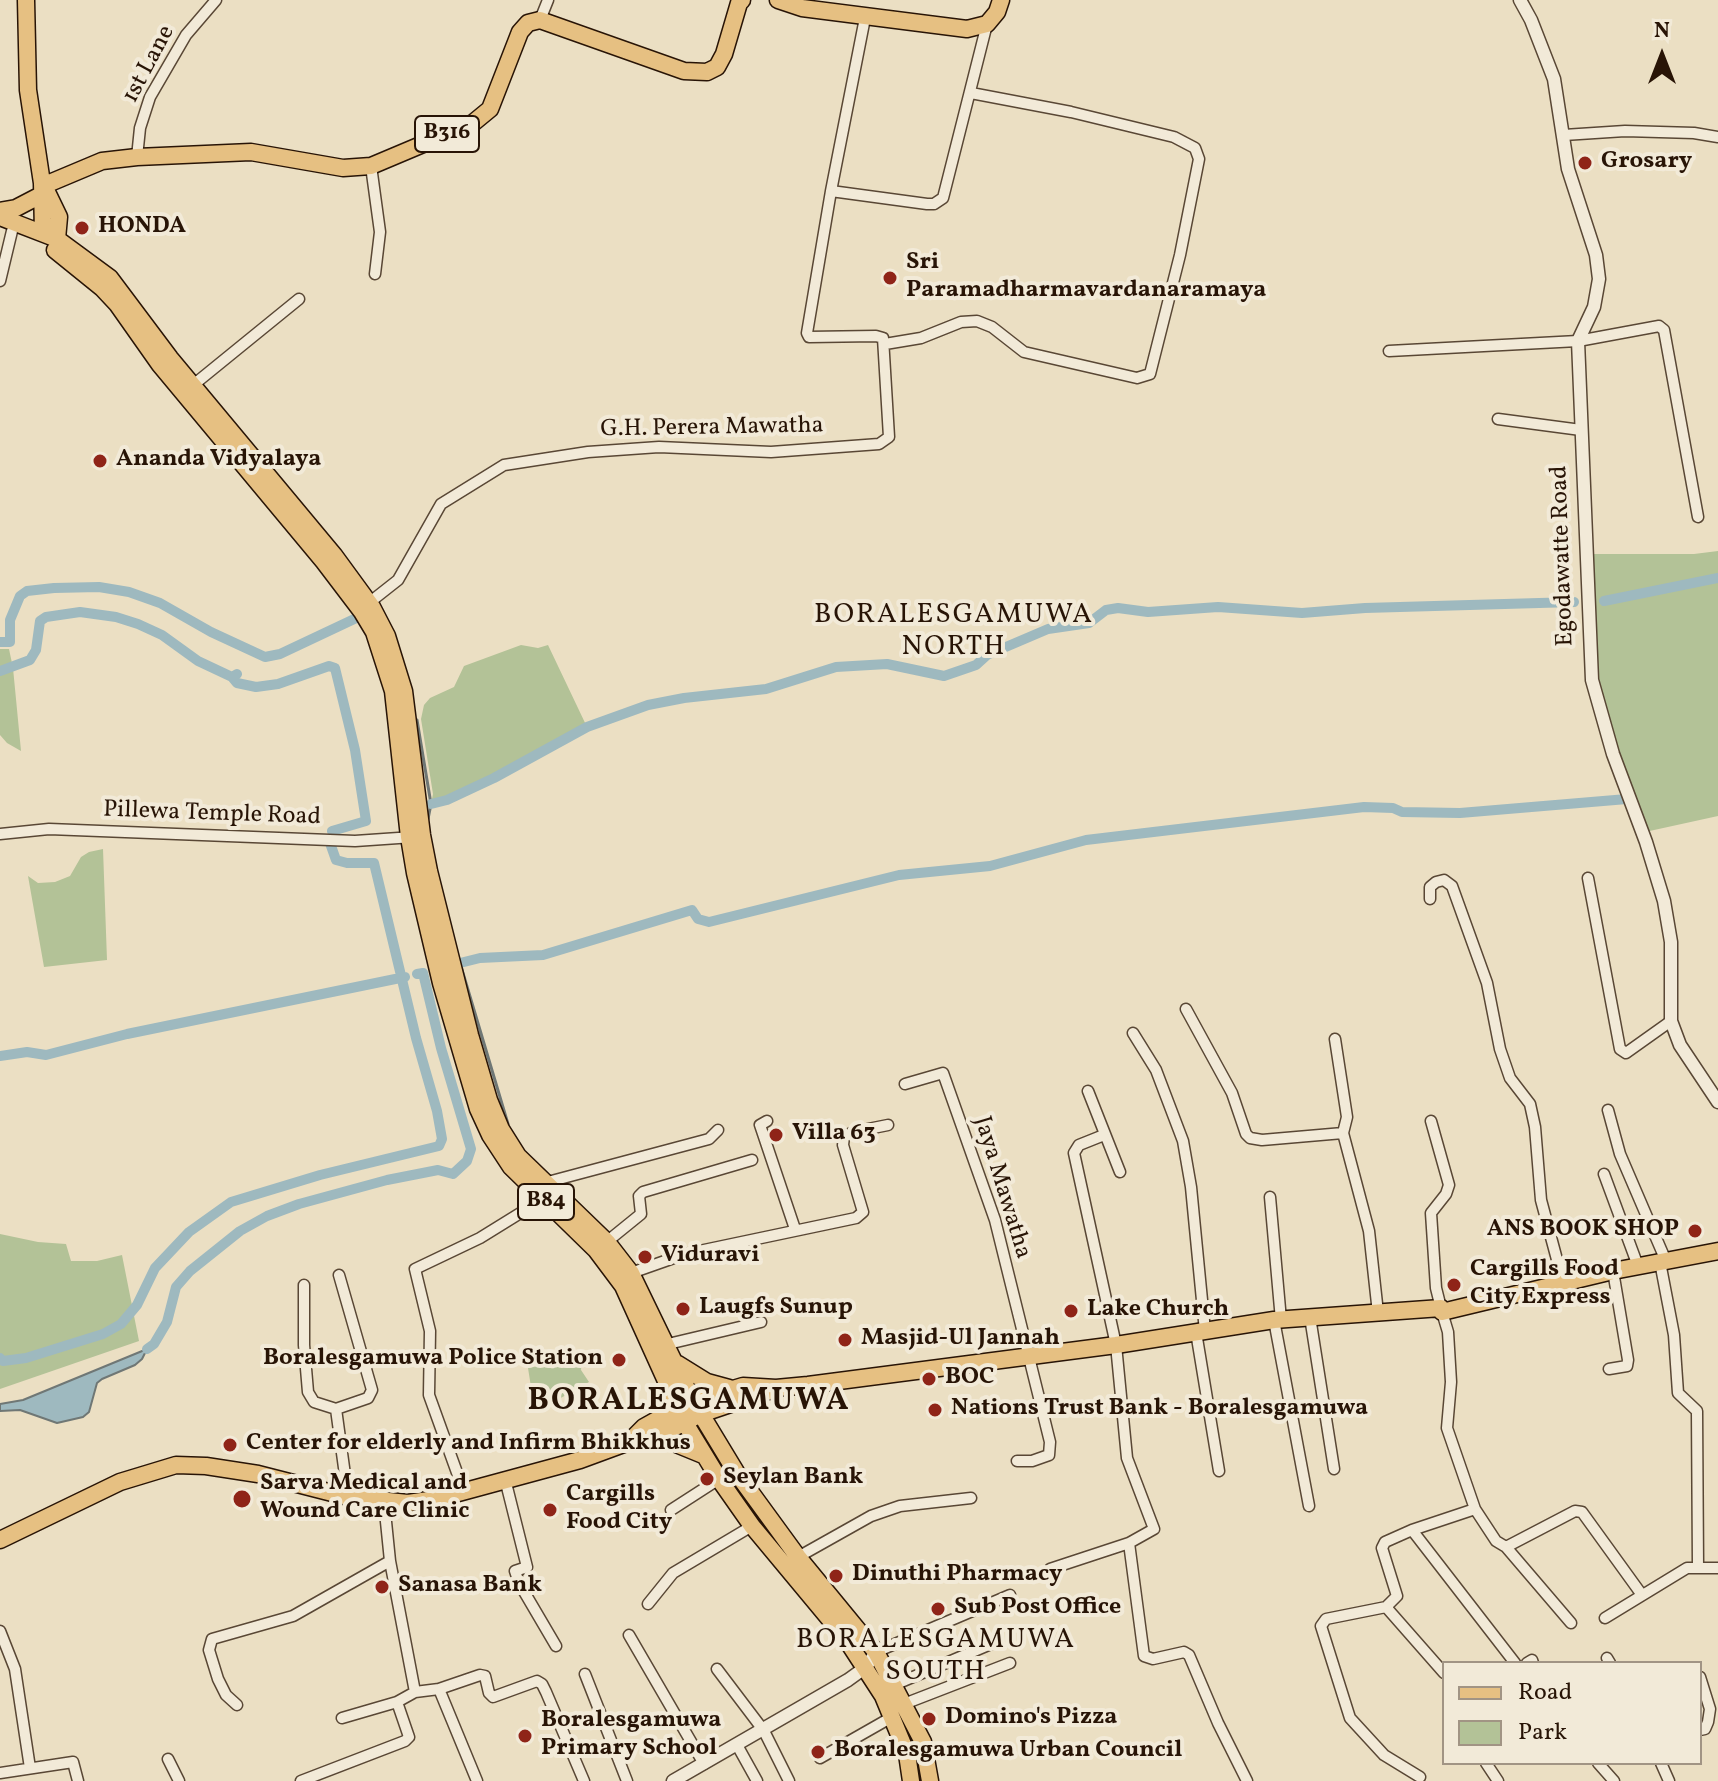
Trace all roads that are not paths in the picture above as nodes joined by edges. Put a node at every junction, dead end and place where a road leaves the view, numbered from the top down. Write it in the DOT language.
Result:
graph roads {
  1 [pos="26,0"];
  2 [pos="216,0"];
  3 [pos="548,0"];
  4 [pos="742,0"];
  5 [pos="778,0"];
  6 [pos="1001,0"];
  7 [pos="1520,0"];
  8 [pos="865,18"];
  9 [pos="540,20"];
  10 [pos="987,24"];
  11 [pos="971,93"];
  12 [pos="1564,135"];
  13 [pos="1718,137"];
  14 [pos="137,157"];
  15 [pos="371,166"];
  16 [pos="41,189"];
  17 [pos="831,191"];
  18 [pos="0,211"];
  19 [pos="0,217"];
  20 [pos="59,217"];
  21 [pos="6,229"];
  22 [pos="50,236"];
  23 [pos="83,257"];
  24 [pos="375,274"];
  25 [pos="0,281"];
  26 [pos="299,299"];
  27 [pos="1578,341"];
  28 [pos="885,344"];
  29 [pos="1389,351"];
  30 [pos="192,386"];
  31 [pos="1498,419"];
  32 [pos="221,427"];
  33 [pos="1581,430"];
  34 [pos="1698,517"];
  35 [pos="366,608"];
  36 [pos="0,834"];
  37 [pos="409,837"];
  38 [pos="1588,878"];
  39 [pos="1430,899"];
  40 [pos="1186,1009"];
  41 [pos="1671,1021"];
  42 [pos="1133,1033"];
  43 [pos="1335,1039"];
  44 [pos="905,1084"];
  45 [pos="1088,1091"];
  46 [pos="1718,1102"];
  47 [pos="1608,1110"];
  48 [pos="767,1121"];
  49 [pos="1431,1121"];
  50 [pos="888,1125"];
  51 [pos="718,1130"];
  52 [pos="1343,1133"];
  53 [pos="1104,1135"];
  54 [pos="752,1160"];
  55 [pos="1120,1172"];
  56 [pos="1604,1174"];
  57 [pos="544,1191"];
  58 [pos="1270,1197"];
  59 [pos="795,1229"];
  60 [pos="602,1246"];
  61 [pos="1718,1251"];
  62 [pos="1663,1261"];
  63 [pos="1638,1266"];
  64 [pos="1613,1271"];
  65 [pos="631,1273"];
  66 [pos="339,1275"];
  67 [pos="1563,1282"];
  68 [pos="304,1285"];
  69 [pos="1442,1310"];
  70 [pos="1378,1313"];
  71 [pos="1310,1317"];
  72 [pos="1277,1320"];
  73 [pos="761,1322"];
  74 [pos="1200,1332"];
  75 [pos="668,1344"];
  76 [pos="1116,1345"];
  77 [pos="1026,1355"];
  78 [pos="677,1363"];
  79 [pos="1609,1369"];
  80 [pos="661,1371"];
  81 [pos="735,1395"];
  82 [pos="336,1409"];
  83 [pos="689,1412"];
  84 [pos="655,1430"];
  85 [pos="716,1440"];
  86 [pos="703,1455"];
  87 [pos="1017,1461"];
  88 [pos="1334,1469"];
  89 [pos="1219,1471"];
  90 [pos="505,1479"];
  91 [pos="719,1479"];
  92 [pos="464,1492"];
  93 [pos="348,1497"];
  94 [pos="971,1498"];
  95 [pos="384,1502"];
  96 [pos="1309,1506"];
  97 [pos="1475,1509"];
  98 [pos="671,1510"];
  99 [pos="752,1526"];
  100 [pos="1412,1530"];
  101 [pos="2,1535"];
  102 [pos="1129,1543"];
  103 [pos="1506,1547"];
  104 [pos="798,1557"];
  105 [pos="390,1561"];
  106 [pos="1698,1567"];
  107 [pos="1718,1568"];
  108 [pos="1050,1569"];
  109 [pos="1010,1595"];
  110 [pos="1642,1595"];
  111 [pos="648,1604"];
  112 [pos="1386,1607"];
  113 [pos="1605,1618"];
  114 [pos="1571,1623"];
  115 [pos="0,1631"];
  116 [pos="629,1635"];
  117 [pos="991,1644"];
  118 [pos="556,1646"];
  119 [pos="876,1652"];
  120 [pos="1513,1661"];
  121 [pos="1010,1663"];
  122 [pos="866,1667"];
  123 [pos="717,1669"];
  124 [pos="1442,1671"];
  125 [pos="585,1674"];
  126 [pos="1702,1683"];
  127 [pos="894,1685"];
  128 [pos="439,1689"];
  129 [pos="415,1692"];
  130 [pos="397,1702"];
  131 [pos="904,1704"];
  132 [pos="237,1705"];
  133 [pos="892,1717"];
  134 [pos="342,1718"];
  135 [pos="1702,1730"];
  136 [pos="764,1731"];
  137 [pos="737,1745"];
  138 [pos="820,1758"];
  139 [pos="168,1759"];
  140 [pos="704,1764"];
  141 [pos="1600,1765"];
  142 [pos="30,1768"];
  143 [pos="0,1773"];
  144 [pos="1420,1777"];
  145 [pos="78,1781"];
  146 [pos="179,1781"];
  147 [pos="301,1781"];
  148 [pos="477,1781"];
  149 [pos="584,1781"];
  150 [pos="627,1781"];
  151 [pos="673,1781"];
  152 [pos="757,1781"];
  153 [pos="789,1781"];
  154 [pos="911,1781"];
  155 [pos="930,1781"];
  156 [pos="1247,1781"];
  157 [pos="1614,1781"];
  1 -- 16 [label="main road"];
  2 -- 14 [label="street, 1st Lane"];
  3 -- 9 [label="street"];
  4 -- 9 [label="main road"];
  5 -- 8 [label="main road"];
  6 -- 10 [label="main road"];
  7 -- 12 [label="street, Egodawatte Road"];
  8 -- 10 [label="main road"];
  8 -- 17 [label="street"];
  9 -- 15 [label="main road, B316"];
  10 -- 11 [label="street"];
  11 -- 17 [label="street"];
  11 -- 28 [label="street"];
  12 -- 13 [label="street"];
  12 -- 27 [label="street, Egodawatte Road"];
  14 -- 15 [label="main road, B316"];
  14 -- 16 [label="main road, B316"];
  15 -- 24 [label="street"];
  16 -- 18 [label="main road"];
  16 -- 20 [label="main road"];
  16 -- 22 [label="main road"];
  17 -- 28 [label="street"];
  19 -- 22 [label="main road, B84"];
  20 -- 22 [label="main road"];
  20 -- 23 [label="main road"];
  21 -- 25 [label="street"];
  21 -- 32 [label="main road, B84"];
  22 -- 23 [label="main road, B84"];
  23 -- 30 [label="main road, B84"];
  26 -- 30 [label="street"];
  27 -- 29 [label="street"];
  27 -- 33 [label="street, Egodawatte Road"];
  27 -- 34 [label="street"];
  28 -- 35 [label="street, G.H. Perera Mawatha"];
  30 -- 32 [label="main road, B84"];
  31 -- 33 [label="street"];
  32 -- 35 [label="main road, B84"];
  33 -- 41 [label="street, Egodawatte Road"];
  35 -- 37 [label="main road, B84"];
  36 -- 37 [label="street, Pillewa Temple Road"];
  37 -- 57 [label="main road, B84"];
  38 -- 41 [label="street"];
  39 -- 67 [label="street"];
  40 -- 52 [label="street"];
  41 -- 46 [label="street, Egodawatte Road"];
  42 -- 74 [label="street"];
  43 -- 52 [label="street"];
  44 -- 77 [label="street, Jaya Mawatha"];
  45 -- 53 [label="street"];
  47 -- 62 [label="street"];
  48 -- 59 [label="street"];
  49 -- 69 [label="street"];
  50 -- 59 [label="street"];
  51 -- 57 [label="street"];
  52 -- 70 [label="street"];
  53 -- 55 [label="street"];
  53 -- 76 [label="street"];
  54 -- 60 [label="street"];
  56 -- 63 [label="street"];
  57 -- 60 [label="main road, B84"];
  57 -- 92 [label="street"];
  58 -- 72 [label="street"];
  59 -- 65 [label="street"];
  60 -- 65 [label="main road, B84"];
  60 -- 80 [label="main road, B84"];
  61 -- 62 [label="main road"];
  62 -- 63 [label="main road"];
  62 -- 106 [label="street"];
  63 -- 64 [label="main road"];
  64 -- 67 [label="main road"];
  64 -- 79 [label="street"];
  65 -- 75 [label="main road, B84"];
  66 -- 82 [label="street"];
  67 -- 69 [label="main road"];
  68 -- 82 [label="street"];
  69 -- 70 [label="main road"];
  69 -- 97 [label="street"];
  70 -- 71 [label="main road"];
  71 -- 72 [label="main road"];
  71 -- 88 [label="street"];
  72 -- 74 [label="main road"];
  72 -- 96 [label="street"];
  73 -- 75 [label="street"];
  74 -- 76 [label="main road"];
  74 -- 89 [label="street"];
  75 -- 78 [label="main road, B84"];
  76 -- 77 [label="main road"];
  76 -- 102 [label="street"];
  77 -- 81 [label="main road"];
  77 -- 87 [label="street"];
  78 -- 81 [label="main road"];
  78 -- 83 [label="main road, B84"];
  80 -- 83 [label="main road, B84"];
  80 -- 84 [label="main road"];
  81 -- 83 [label="main road"];
  81 -- 85 [label="main road"];
  82 -- 93 [label="street"];
  83 -- 84 [label="main road"];
  83 -- 85 [label="main road, B84"];
  83 -- 86 [label="main road, B84"];
  84 -- 86 [label="main road"];
  84 -- 90 [label="main road"];
  85 -- 104 [label="main road, B84"];
  86 -- 91 [label="main road, B84"];
  90 -- 92 [label="main road"];
  90 -- 118 [label="street"];
  91 -- 98 [label="street"];
  91 -- 99 [label="main road, B84"];
  92 -- 95 [label="main road"];
  93 -- 95 [label="main road"];
  93 -- 101 [label="main road"];
  94 -- 104 [label="street"];
  95 -- 105 [label="street"];
  97 -- 100 [label="street"];
  97 -- 103 [label="street"];
  99 -- 111 [label="street"];
  99 -- 122 [label="main road, B84"];
  100 -- 112 [label="street"];
  100 -- 120 [label="street"];
  102 -- 108 [label="street"];
  102 -- 156 [label="street"];
  103 -- 110 [label="street"];
  103 -- 114 [label="street"];
  104 -- 119 [label="main road, B84"];
  105 -- 129 [label="street"];
  105 -- 132 [label="street"];
  106 -- 107 [label="street"];
  106 -- 110 [label="street"];
  109 -- 119 [label="street"];
  110 -- 113 [label="street"];
  112 -- 124 [label="street"];
  112 -- 144 [label="street"];
  115 -- 142 [label="street"];
  116 -- 140 [label="street"];
  117 -- 127 [label="street"];
  119 -- 122 [label="street"];
  119 -- 127 [label="main road, B84"];
  121 -- 131 [label="street"];
  122 -- 133 [label="main road, B84"];
  122 -- 136 [label="street"];
  123 -- 136 [label="street"];
  125 -- 150 [label="street"];
  126 -- 135 [label="street"];
  127 -- 131 [label="main road, B84"];
  128 -- 129 [label="street"];
  128 -- 148 [label="street"];
  128 -- 149 [label="street"];
  129 -- 130 [label="street"];
  130 -- 134 [label="street"];
  130 -- 147 [label="street"];
  131 -- 155 [label="main road, B84"];
  133 -- 138 [label="street"];
  133 -- 154 [label="main road, B84"];
  136 -- 137 [label="street"];
  136 -- 153 [label="street"];
  137 -- 140 [label="street"];
  137 -- 152 [label="street"];
  139 -- 146 [label="street"];
  140 -- 151 [label="street"];
  141 -- 157 [label="street"];
  142 -- 143 [label="street"];
  142 -- 145 [label="street"];
}
